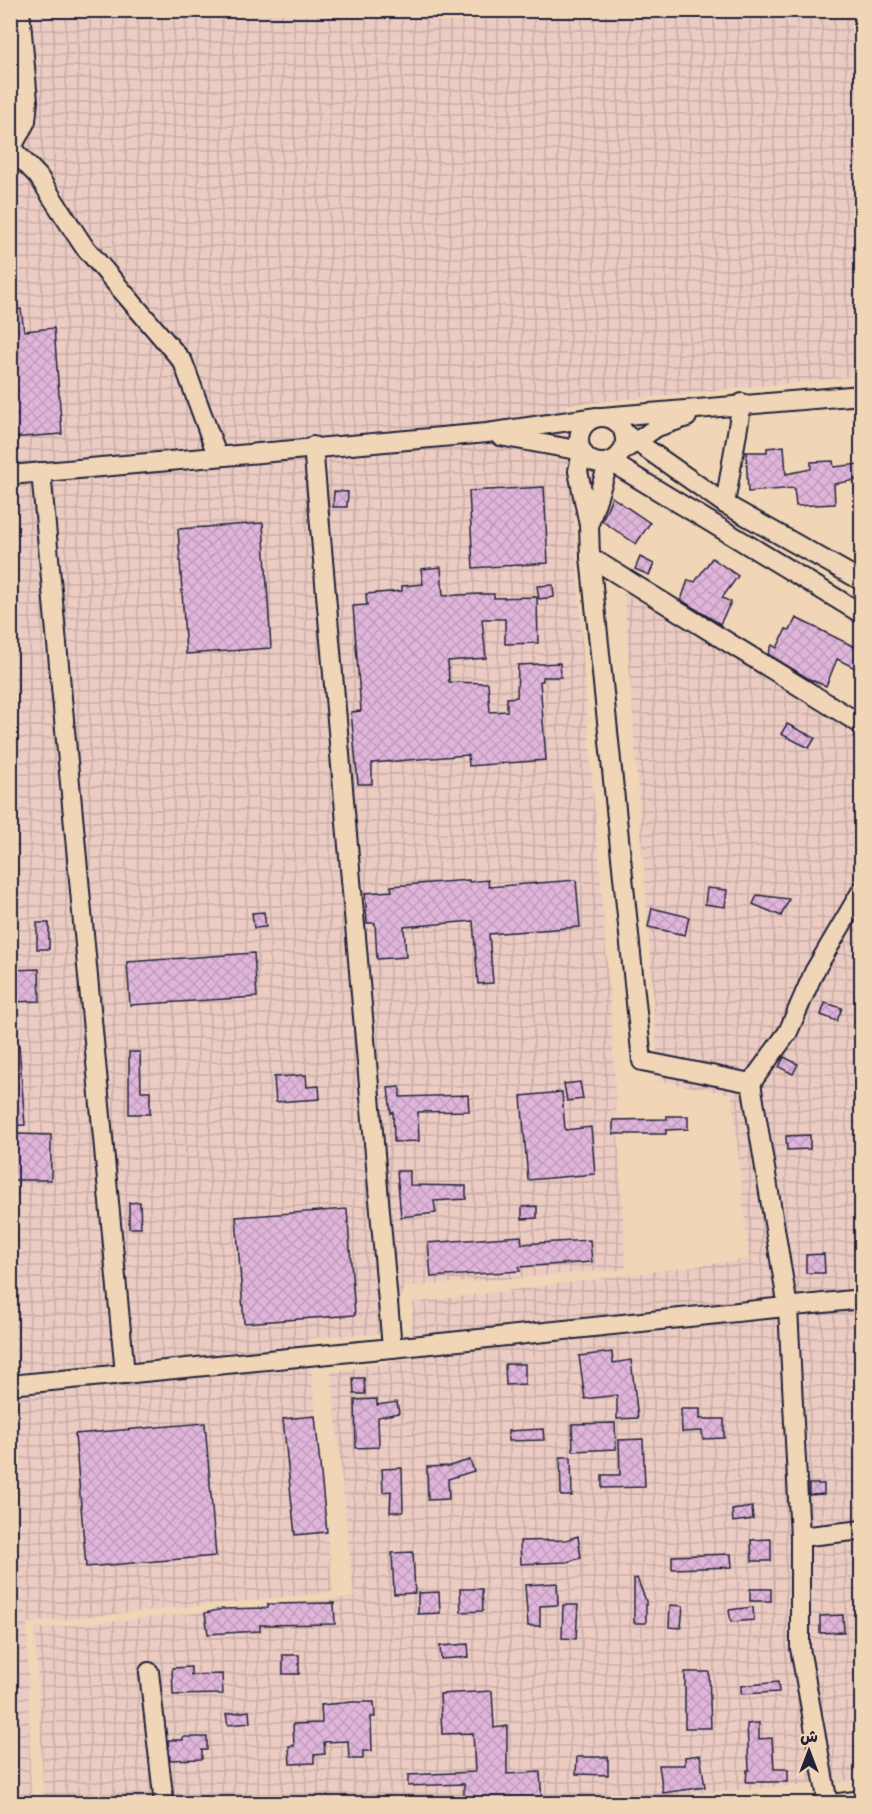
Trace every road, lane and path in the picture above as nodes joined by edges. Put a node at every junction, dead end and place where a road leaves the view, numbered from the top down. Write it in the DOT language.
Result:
graph roads {
  1 [pos="20,10"];
  2 [pos="11,147"];
  3 [pos="861,395"];
  4 [pos="735,404"];
  5 [pos="599,417"];
  6 [pos="487,433"];
  7 [pos="313,446"];
  8 [pos="620,450"];
  9 [pos="582,451"];
  10 [pos="652,454"];
  11 [pos="217,455"];
  12 [pos="40,472"];
  13 [pos="10,475"];
  14 [pos="633,475"];
  15 [pos="725,504"];
  16 [pos="589,525"];
  17 [pos="590,557"];
  18 [pos="861,581"];
  19 [pos="861,614"];
  20 [pos="861,725"];
  21 [pos="861,890"];
  22 [pos="751,1083"];
  23 [pos="861,1299"];
  24 [pos="788,1308"];
  25 [pos="393,1348"];
  26 [pos="125,1374"];
  27 [pos="10,1385"];
  28 [pos="861,1530"];
  29 [pos="800,1537"];
  30 [pos="149,1672"];
  31 [pos="861,1800"];
  32 [pos="164,1803"];
  33 [pos="830,1803"];
  1 -- 2 [label="street"];
  2 -- 11 [label="street"];
  3 -- 4 [label="street"];
  4 -- 5 [label="street"];
  4 -- 8 [label="street"];
  4 -- 15 [label="street"];
  5 -- 6 [label="street"];
  5 -- 8 [label="street"];
  5 -- 9 [label="street"];
  6 -- 7 [label="street"];
  6 -- 9 [label="street"];
  7 -- 11 [label="street"];
  7 -- 25 [label="street"];
  8 -- 9 [label="street"];
  8 -- 10 [label="street"];
  8 -- 14 [label="street"];
  8 -- 16 [label="street"];
  9 -- 16 [label="street"];
  10 -- 14 [label="street"];
  10 -- 15 [label="street"];
  11 -- 12 [label="street"];
  12 -- 13 [label="street"];
  12 -- 26 [label="street"];
  14 -- 19 [label="street"];
  15 -- 18 [label="street"];
  16 -- 17 [label="street"];
  17 -- 20 [label="street"];
  17 -- 22 [label="street"];
  21 -- 22 [label="street"];
  22 -- 24 [label="street"];
  23 -- 24 [label="street"];
  24 -- 25 [label="street"];
  24 -- 29 [label="street"];
  25 -- 26 [label="street"];
  26 -- 27 [label="street"];
  28 -- 29 [label="street"];
  29 -- 33 [label="street"];
  30 -- 32 [label="street"];
  31 -- 33 [label="street"];
}
